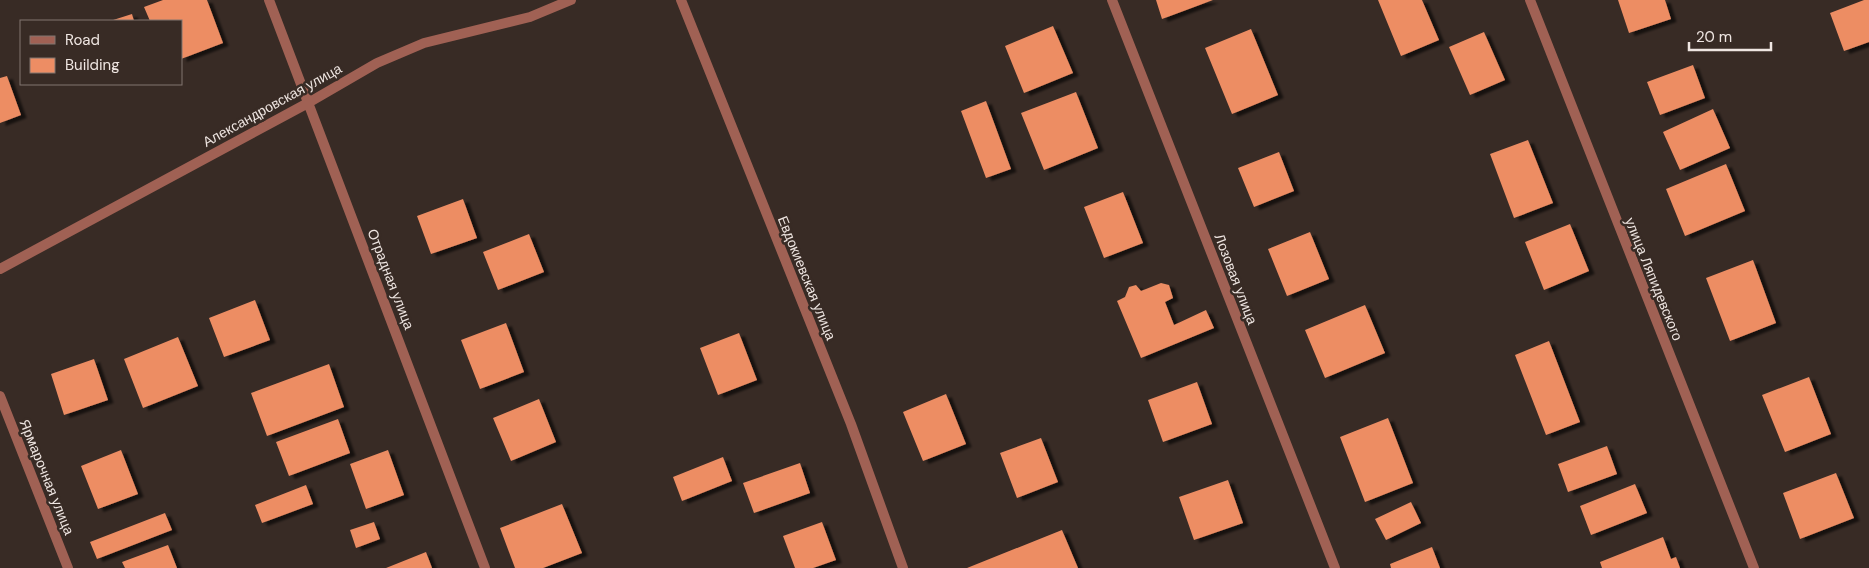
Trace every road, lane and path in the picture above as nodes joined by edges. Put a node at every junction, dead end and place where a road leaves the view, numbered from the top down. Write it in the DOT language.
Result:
graph roads {
  1 [pos="269,0"];
  2 [pos="571,0"];
  3 [pos="681,0"];
  4 [pos="1112,0"];
  5 [pos="1530,0"];
  6 [pos="308,103"];
  7 [pos="0,269"];
  8 [pos="0,396"];
  9 [pos="68,568"];
  10 [pos="485,568"];
  11 [pos="903,568"];
  12 [pos="1335,568"];
  13 [pos="1754,568"];
  1 -- 6 [label="street, Отрадная улица"];
  2 -- 6 [label="street, Александровская улица"];
  3 -- 11 [label="street, Евдокиевская улица"];
  4 -- 12 [label="street, Лозовая улица"];
  5 -- 13 [label="street, улица Ляпидевского"];
  6 -- 7 [label="street, Александровская улица"];
  6 -- 10 [label="street, Отрадная улица"];
  8 -- 9 [label="street, Ярмарочная улица"];
}
